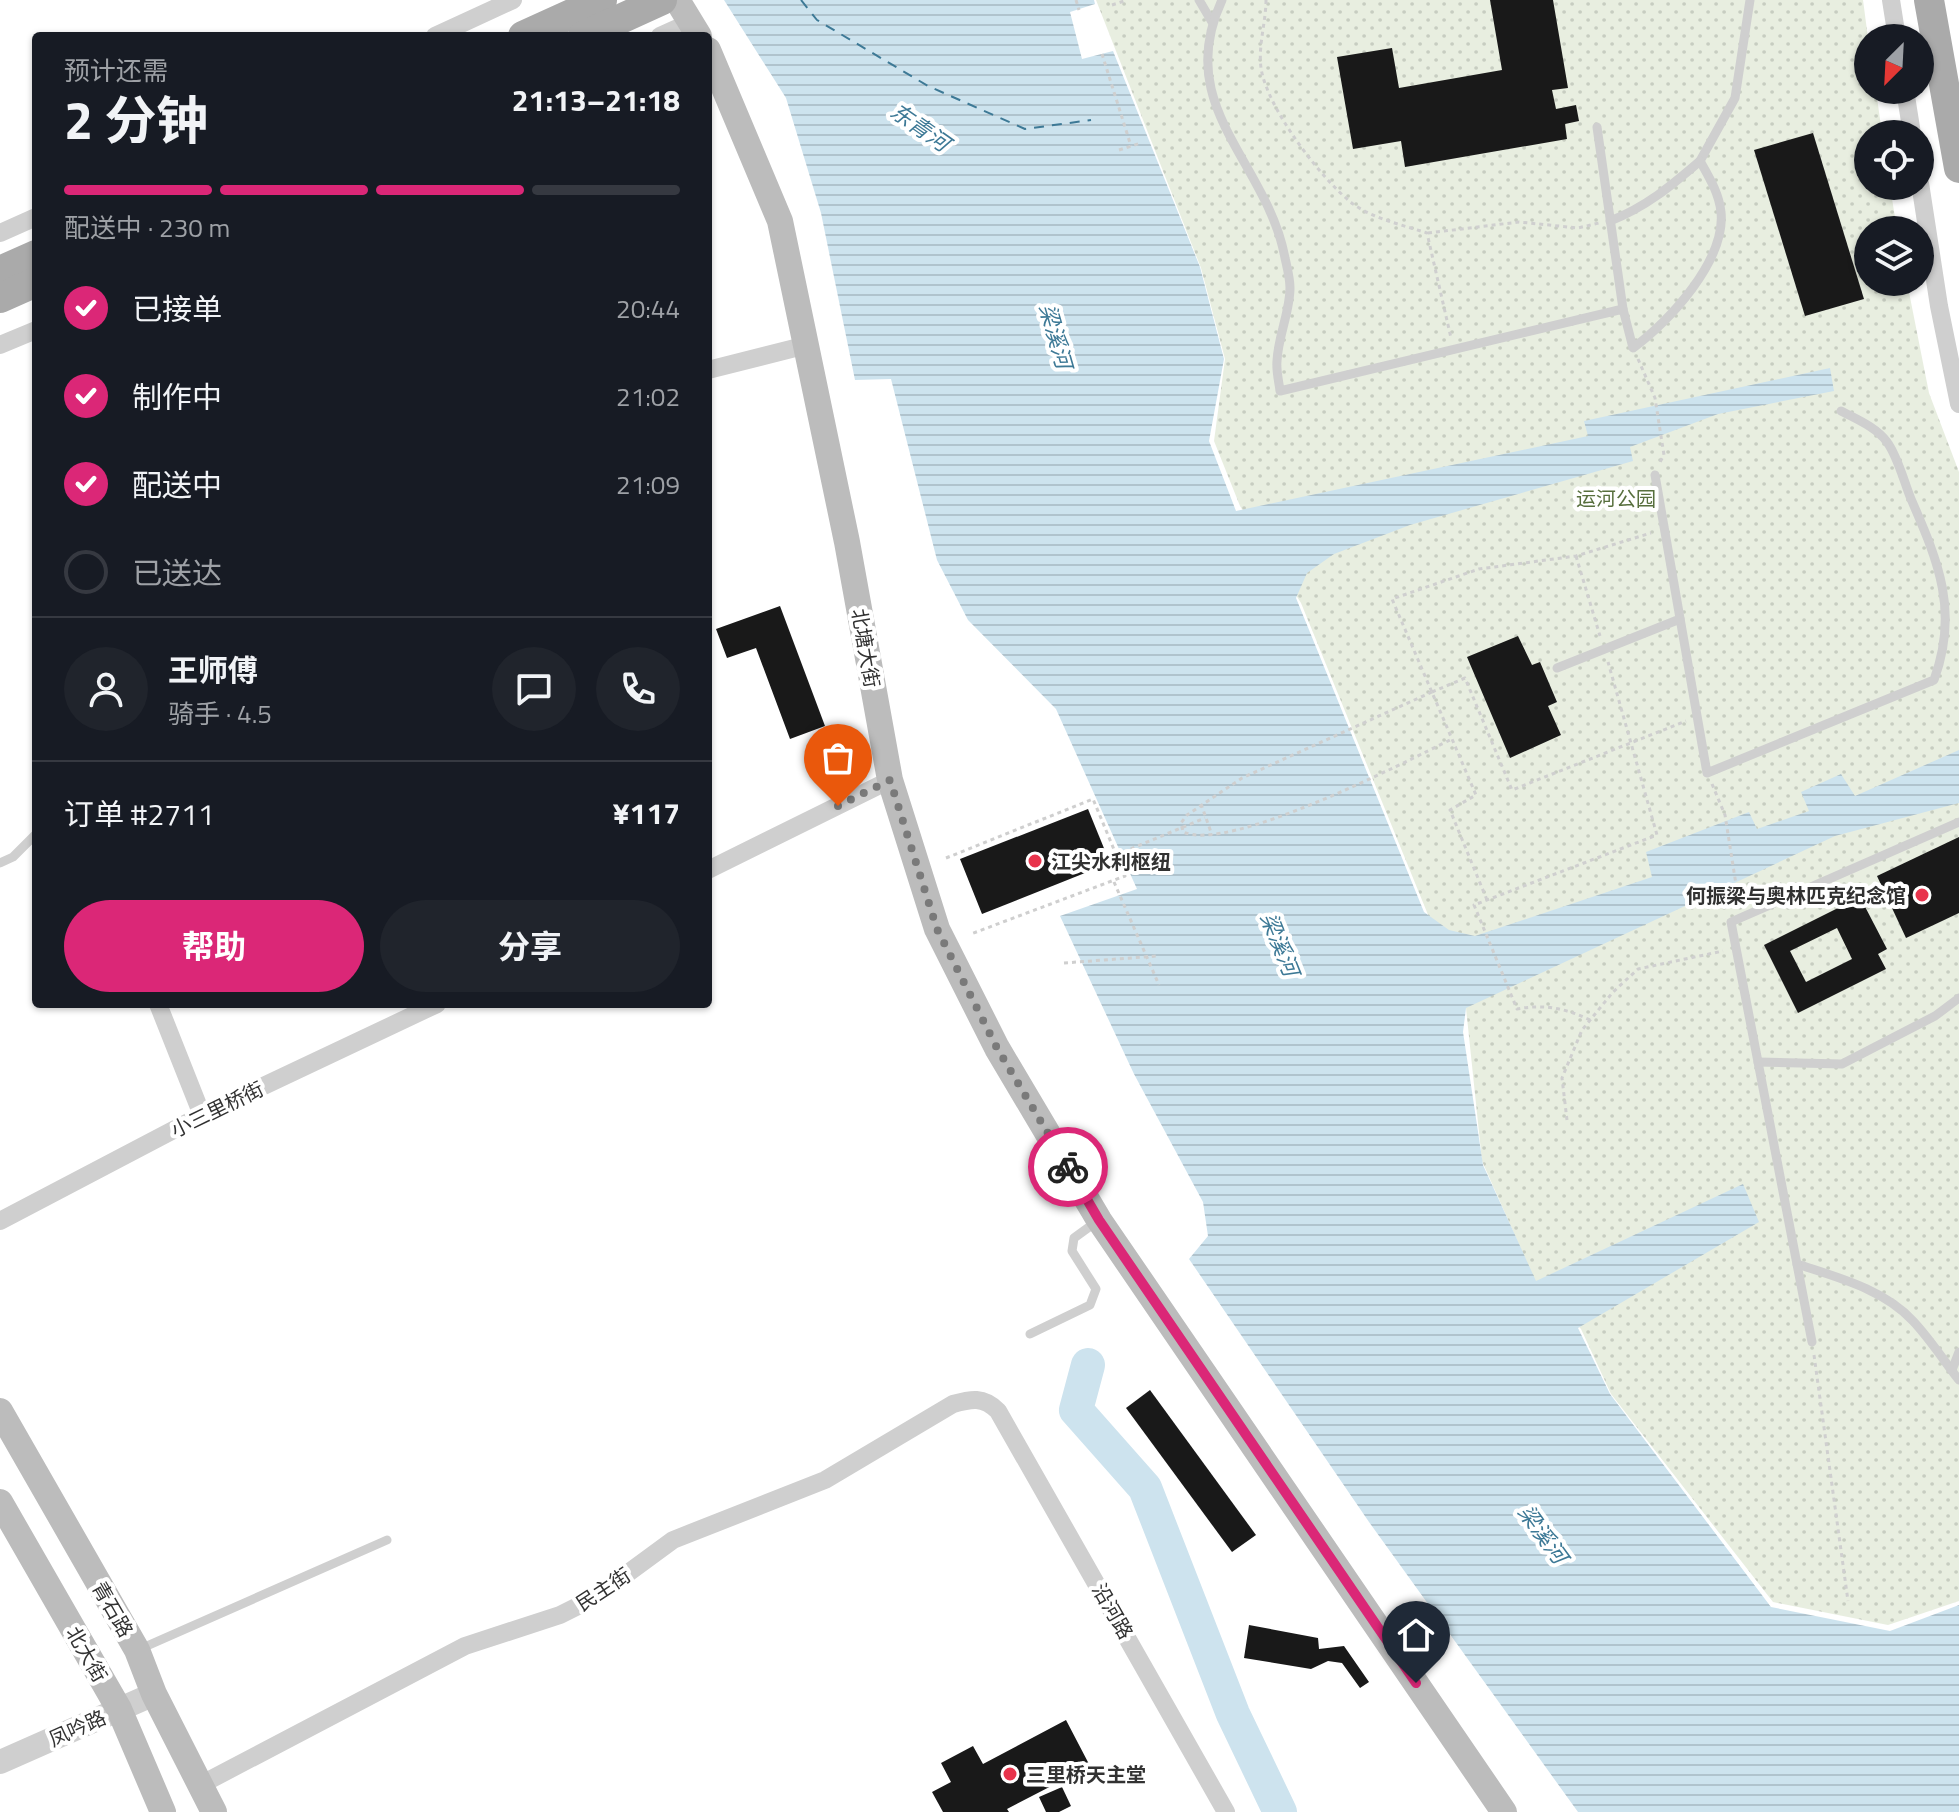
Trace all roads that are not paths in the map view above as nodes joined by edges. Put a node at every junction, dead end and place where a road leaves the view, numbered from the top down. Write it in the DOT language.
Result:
graph roads {
  1 [pos="513,0"];
  2 [pos="602,0"];
  3 [pos="662,0"];
  4 [pos="1199,0"];
  5 [pos="1222,0"];
  6 [pos="1750,0"];
  7 [pos="1891,0"];
  8 [pos="1930,8"];
  9 [pos="689,19"];
  10 [pos="1212,22"];
  11 [pos="1895,24"];
  12 [pos="444,32"];
  13 [pos="532,32"];
  14 [pos="592,32"];
  15 [pos="667,32"];
  16 [pos="712,60"];
  17 [pos="1597,127"];
  18 [pos="1700,161"];
  19 [pos="1959,168"];
  20 [pos="1923,200"];
  21 [pos="32,219"];
  22 [pos="1610,221"];
  23 [pos="0,233"];
  24 [pos="32,257"];
  25 [pos="0,271"];
  26 [pos="32,284"];
  27 [pos="0,298"];
  28 [pos="1623,309"];
  29 [pos="32,332"];
  30 [pos="0,345"];
  31 [pos="807,345"];
  32 [pos="712,369"];
  33 [pos="1958,393"];
  34 [pos="1841,411"];
  35 [pos="1655,475"];
  36 [pos="1680,619"];
  37 [pos="1557,668"];
  38 [pos="890,780"];
  39 [pos="1959,822"];
  40 [pos="32,838"];
  41 [pos="0,863"];
  42 [pos="712,868"];
  43 [pos="1959,998"];
  44 [pos="160,1008"];
  45 [pos="429,1008"];
  46 [pos="1758,1062"];
  47 [pos="202,1115"];
  48 [pos="1099,1220"];
  49 [pos="0,1221"];
  50 [pos="1797,1264"];
  51 [pos="1030,1334"];
  52 [pos="1812,1342"];
  53 [pos="1959,1352"];
  54 [pos="1952,1370"];
  55 [pos="1959,1380"];
  56 [pos="0,1411"];
  57 [pos="998,1411"];
  58 [pos="0,1502"];
  59 [pos="387,1540"];
  60 [pos="137,1650"];
  61 [pos="154,1694"];
  62 [pos="119,1709"];
  63 [pos="0,1762"];
  64 [pos="202,1784"];
  65 [pos="163,1812"];
  66 [pos="214,1812"];
  67 [pos="1226,1812"];
  68 [pos="1504,1812"];
  1 -- 12 [label="street"];
  2 -- 13 [label="main road"];
  3 -- 14 [label="main road"];
  4 -- 10 [label="lane"];
  5 -- 10 [label="lane"];
  6 -- 18 [label="lane"];
  7 -- 11 [label="street"];
  8 -- 19 [label="main road"];
  9 -- 15 [label="street"];
  10 -- 28 [label="lane"];
  16 -- 31 [label="main road, 北塘大街"];
  17 -- 22 [label="lane"];
  18 -- 22 [label="lane"];
  18 -- 28 [label="lane"];
  20 -- 33 [label="street"];
  21 -- 23 [label="street"];
  22 -- 28 [label="lane"];
  24 -- 25 [label="main road"];
  26 -- 27 [label="main road"];
  29 -- 30 [label="street"];
  31 -- 32 [label="street"];
  31 -- 38 [label="main road, 北塘大街"];
  34 -- 36 [label="lane"];
  35 -- 36 [label="lane"];
  36 -- 37 [label="lane"];
  38 -- 42 [label="street"];
  38 -- 48 [label="main road, 北塘大街"];
  39 -- 46 [label="lane"];
  40 -- 41 [label="lane"];
  43 -- 46 [label="lane"];
  44 -- 47 [label="street"];
  45 -- 47 [label="street, 小三里桥街"];
  46 -- 50 [label="lane"];
  47 -- 49 [label="street, 小三里桥街"];
  48 -- 51 [label="lane"];
  48 -- 68 [label="main road, 北塘大街"];
  50 -- 52 [label="lane"];
  50 -- 54 [label="lane"];
  53 -- 54 [label="lane"];
  54 -- 55 [label="lane"];
  56 -- 60 [label="main road, 青石路"];
  57 -- 64 [label="street, 民主街"];
  57 -- 67 [label="street, 沿河路"];
  58 -- 62 [label="main road, 北大街"];
  59 -- 60 [label="lane"];
  60 -- 61 [label="main road, 青石路"];
  61 -- 62 [label="street, 凤吟路"];
  61 -- 64 [label="main road, 青石路"];
  62 -- 63 [label="street, 凤吟路"];
  62 -- 65 [label="main road, 北大街"];
  64 -- 66 [label="main road, 青石路"];
}
